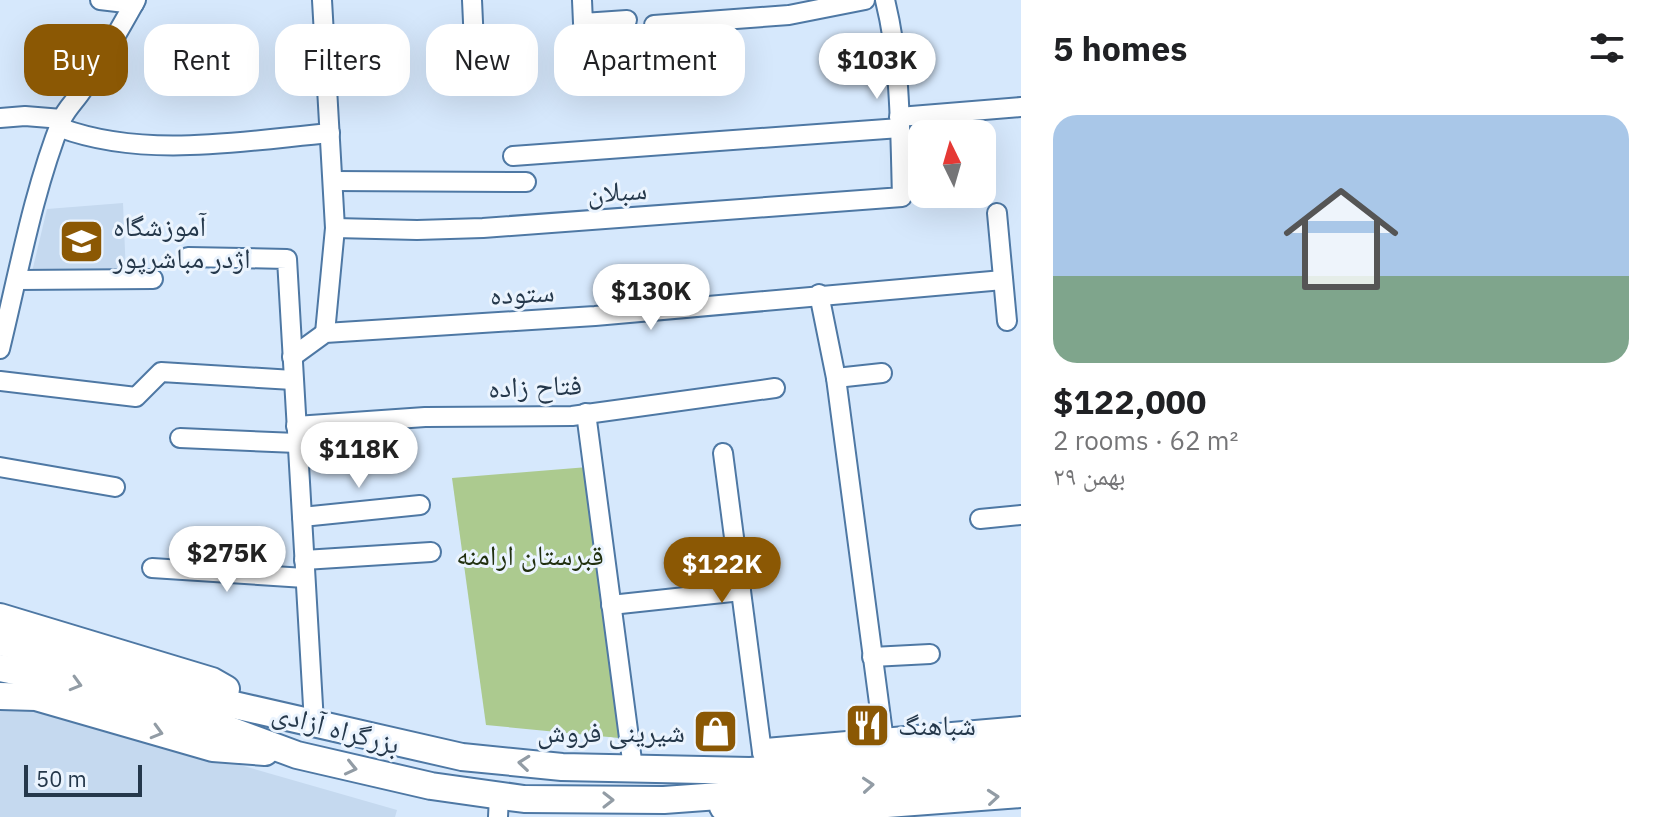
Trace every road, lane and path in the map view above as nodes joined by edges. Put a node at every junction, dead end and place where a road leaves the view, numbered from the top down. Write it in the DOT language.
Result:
graph roads {
  1 [pos="100,0"];
  2 [pos="322,0"];
  3 [pos="472,0"];
  4 [pos="582,0"];
  5 [pos="865,0"];
  6 [pos="885,0"];
  7 [pos="135,2"];
  8 [pos="627,20"];
  9 [pos="473,24"];
  10 [pos="668,24"];
  11 [pos="1021,107"];
  12 [pos="0,118"];
  13 [pos="899,122"];
  14 [pos="61,124"];
  15 [pos="330,133"];
  16 [pos="513,156"];
  17 [pos="333,181"];
  18 [pos="526,182"];
  19 [pos="997,213"];
  20 [pos="335,228"];
  21 [pos="188,257"];
  22 [pos="12,273"];
  23 [pos="153,279"];
  24 [pos="1003,280"];
  25 [pos="819,294"];
  26 [pos="1007,321"];
  27 [pos="325,333"];
  28 [pos="0,349"];
  29 [pos="292,357"];
  30 [pos="882,373"];
  31 [pos="836,378"];
  32 [pos="293,380"];
  33 [pos="0,381"];
  34 [pos="775,388"];
  35 [pos="586,413"];
  36 [pos="296,435"];
  37 [pos="180,438"];
  38 [pos="723,453"];
  39 [pos="0,467"];
  40 [pos="115,487"];
  41 [pos="420,505"];
  42 [pos="1021,515"];
  43 [pos="302,517"];
  44 [pos="980,519"];
  45 [pos="431,552"];
  46 [pos="152,568"];
  47 [pos="305,569"];
  48 [pos="741,591"];
  49 [pos="611,605"];
  50 [pos="0,617"];
  51 [pos="0,642"];
  52 [pos="930,654"];
  53 [pos="872,657"];
  54 [pos="0,668"];
  55 [pos="0,696"];
  56 [pos="272,713"];
  57 [pos="314,723"];
  58 [pos="1021,730"];
  59 [pos="884,741"];
  60 [pos="1021,751"];
  61 [pos="762,752"];
  62 [pos="297,755"];
  63 [pos="633,768"];
  64 [pos="660,768"];
  65 [pos="1021,774"];
  66 [pos="1021,794"];
  67 [pos="654,805"];
  68 [pos="498,806"];
  69 [pos="946,809"];
  70 [pos="874,811"];
  1 -- 7 [label="street"];
  2 -- 15 [label="street"];
  3 -- 9 [label="street"];
  4 -- 8 [label="street"];
  5 -- 10 [label="street"];
  6 -- 13 [label="street"];
  7 -- 14 [label="street"];
  11 -- 13 [label="street"];
  12 -- 14 [label="street"];
  13 -- 16 [label="street"];
  13 -- 20 [label="street, سبلان"];
  14 -- 15 [label="street"];
  14 -- 22 [label="street"];
  15 -- 17 [label="street"];
  17 -- 18 [label="street"];
  17 -- 20 [label="street"];
  19 -- 24 [label="street"];
  20 -- 27 [label="street"];
  21 -- 29 [label="street"];
  22 -- 23 [label="street"];
  22 -- 28 [label="street"];
  24 -- 25 [label="street, ستوده"];
  24 -- 26 [label="street"];
  25 -- 27 [label="street, ستوده"];
  25 -- 31 [label="street"];
  27 -- 29 [label="street"];
  29 -- 32 [label="street"];
  30 -- 31 [label="street"];
  31 -- 53 [label="street"];
  32 -- 33 [label="street"];
  32 -- 36 [label="street"];
  34 -- 35 [label="street, فتاح زاده"];
  35 -- 36 [label="street, فتاح زاده"];
  35 -- 49 [label="street"];
  36 -- 37 [label="street, فتاح زاده"];
  36 -- 43 [label="street"];
  38 -- 48 [label="street"];
  39 -- 40 [label="street"];
  41 -- 43 [label="street"];
  42 -- 44 [label="street"];
  43 -- 47 [label="street"];
  45 -- 47 [label="street"];
  46 -- 47 [label="street"];
  47 -- 57 [label="street"];
  48 -- 49 [label="street"];
  48 -- 61 [label="street"];
  49 -- 63 [label="street"];
  50 -- 56 [label="highway"];
  51 -- 56 [label="highway, بزرگراه آزادی"];
  52 -- 53 [label="street"];
  53 -- 59 [label="street"];
  54 -- 62 [label="highway, بزرگراه آزادی, one-way"];
  55 -- 62 [label="highway, one-way"];
  56 -- 57 [label="highway, بزرگراه آزادی"];
  63 -- 57 [label="highway, بزرگراه آزادی, one-way"];
  58 -- 59 [label="highway, بزرگراه آزادی"];
  59 -- 61 [label="highway, بزرگراه آزادی"];
  60 -- 64 [label="highway, بزرگراه آزادی"];
  61 -- 64 [label="highway, بزرگراه آزادی"];
  62 -- 68 [label="highway, بزرگراه آزادی, one-way"];
  63 -- 64 [label="highway, بزرگراه آزادی"];
  67 -- 65 [label="highway, بزرگراه آزادی, one-way"];
  69 -- 66 [label="highway, بزرگراه آزادی, one-way"];
  68 -- 67 [label="highway, بزرگراه آزادی, one-way"];
  67 -- 70 [label="highway, بزرگراه آزادی"];
  69 -- 70 [label="highway, بزرگراه آزادی"];
}
